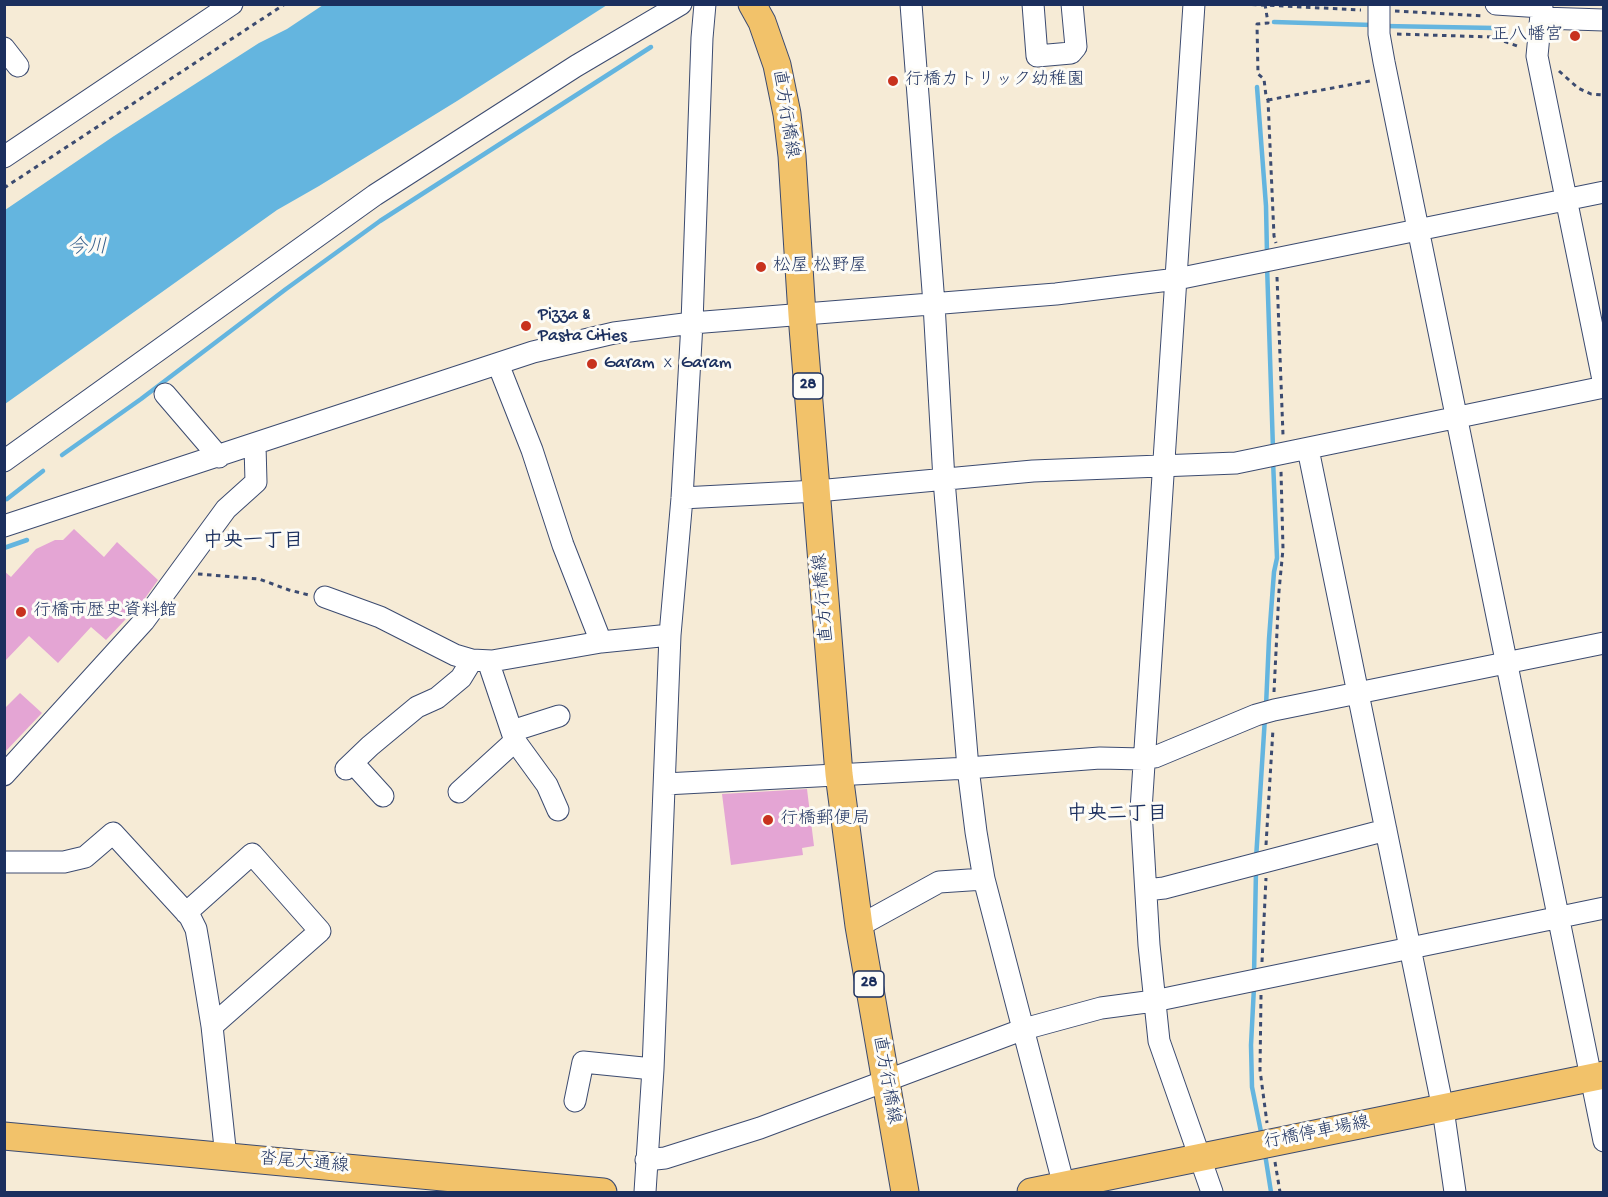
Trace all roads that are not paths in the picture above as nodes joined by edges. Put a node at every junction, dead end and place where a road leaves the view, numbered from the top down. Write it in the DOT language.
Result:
graph roads {
  1 [pos="232,4"];
  2 [pos="681,4"];
  3 [pos="705,4"];
  4 [pos="753,4"];
  5 [pos="911,4"];
  6 [pos="1033,4"];
  7 [pos="1072,4"];
  8 [pos="1194,4"];
  9 [pos="1379,4"];
  10 [pos="1496,4"];
  11 [pos="1542,10"];
  12 [pos="1604,20"];
  13 [pos="4,48"];
  14 [pos="18,66"];
  15 [pos="4,157"];
  16 [pos="1604,192"];
  17 [pos="1566,200"];
  18 [pos="1418,230"];
  19 [pos="1177,279"];
  20 [pos="934,304"];
  21 [pos="802,315"];
  22 [pos="692,323"];
  23 [pos="498,364"];
  24 [pos="1604,386"];
  25 [pos="165,394"];
  26 [pos="1456,416"];
  27 [pos="255,445"];
  28 [pos="1308,449"];
  29 [pos="219,457"];
  30 [pos="4,461"];
  31 [pos="1162,465"];
  32 [pos="944,480"];
  33 [pos="817,491"];
  34 [pos="682,498"];
  35 [pos="6,523"];
  36 [pos="325,597"];
  37 [pos="670,634"];
  38 [pos="601,642"];
  39 [pos="1604,643"];
  40 [pos="480,661"];
  41 [pos="1506,662"];
  42 [pos="1358,693"];
  43 [pos="559,716"];
  44 [pos="514,736"];
  45 [pos="1143,759"];
  46 [pos="968,768"];
  47 [pos="4,774"];
  48 [pos="839,774"];
  49 [pos="665,784"];
  50 [pos="459,792"];
  51 [pos="383,796"];
  52 [pos="558,810"];
  53 [pos="1386,830"];
  54 [pos="4,862"];
  55 [pos="984,879"];
  56 [pos="1146,890"];
  57 [pos="1604,908"];
  58 [pos="186,913"];
  59 [pos="1558,918"];
  60 [pos="859,926"];
  61 [pos="1410,948"];
  62 [pos="1155,1001"];
  63 [pos="212,1026"];
  64 [pos="1024,1029"];
  65 [pos="652,1069"];
  66 [pos="1597,1077"];
  67 [pos="885,1082"];
  68 [pos="575,1101"];
  69 [pos="1443,1108"];
  70 [pos="4,1136"];
  71 [pos="1604,1141"];
  72 [pos="226,1157"];
  73 [pos="1200,1158"];
  74 [pos="646,1160"];
  75 [pos="1064,1186"];
  76 [pos="603,1192"];
  77 [pos="645,1192"];
  78 [pos="905,1192"];
  79 [pos="1031,1192"];
  80 [pos="1212,1192"];
  81 [pos="1455,1192"];
  1 -- 15 [label="street"];
  2 -- 30 [label="street"];
  3 -- 22 [label="street"];
  4 -- 21 [label="main road, 直方行橋線 / 28"];
  5 -- 20 [label="street"];
  6 -- 7 [label="street"];
  8 -- 19 [label="street"];
  9 -- 18 [label="street"];
  10 -- 11 [label="street"];
  11 -- 12 [label="street"];
  11 -- 17 [label="street"];
  13 -- 14 [label="street"];
  16 -- 17 [label="street"];
  17 -- 18 [label="street"];
  17 -- 24 [label="street"];
  18 -- 19 [label="street"];
  18 -- 26 [label="street"];
  19 -- 20 [label="street"];
  19 -- 31 [label="street"];
  20 -- 21 [label="street"];
  20 -- 32 [label="street"];
  21 -- 22 [label="street"];
  21 -- 33 [label="main road, 直方行橋線 / 28"];
  22 -- 23 [label="street"];
  22 -- 34 [label="street"];
  23 -- 27 [label="street"];
  23 -- 38 [label="street"];
  24 -- 26 [label="street"];
  25 -- 29 [label="street"];
  26 -- 28 [label="street"];
  26 -- 41 [label="street"];
  27 -- 29 [label="street"];
  27 -- 47 [label="street"];
  28 -- 31 [label="street"];
  28 -- 42 [label="street"];
  29 -- 35 [label="street"];
  31 -- 32 [label="street"];
  31 -- 45 [label="street"];
  32 -- 33 [label="street"];
  32 -- 46 [label="street"];
  33 -- 34 [label="street"];
  33 -- 48 [label="main road, 直方行橋線 / 28"];
  34 -- 37 [label="street"];
  36 -- 40 [label="street"];
  37 -- 38 [label="street"];
  37 -- 49 [label="street"];
  38 -- 40 [label="street"];
  39 -- 41 [label="street"];
  40 -- 44 [label="street"];
  40 -- 51 [label="street"];
  41 -- 42 [label="street"];
  41 -- 59 [label="street"];
  42 -- 45 [label="street"];
  42 -- 53 [label="street"];
  43 -- 44 [label="street"];
  44 -- 50 [label="street"];
  44 -- 52 [label="street"];
  45 -- 46 [label="street"];
  45 -- 56 [label="street"];
  46 -- 48 [label="street"];
  46 -- 55 [label="street"];
  48 -- 49 [label="street"];
  48 -- 60 [label="main road, 直方行橋線 / 28"];
  49 -- 65 [label="street"];
  53 -- 56 [label="street"];
  53 -- 61 [label="street"];
  54 -- 58 [label="street"];
  55 -- 60 [label="street"];
  55 -- 64 [label="street"];
  56 -- 62 [label="street"];
  57 -- 59 [label="street"];
  58 -- 63 [label="street"];
  58 -- 63 [label="street"];
  59 -- 61 [label="street"];
  59 -- 66 [label="street"];
  60 -- 67 [label="main road, 直方行橋線 / 28"];
  61 -- 62 [label="street"];
  61 -- 69 [label="street"];
  62 -- 64 [label="street"];
  62 -- 73 [label="street"];
  63 -- 72 [label="street"];
  64 -- 67 [label="street"];
  64 -- 75 [label="street"];
  65 -- 68 [label="street"];
  65 -- 74 [label="street"];
  66 -- 69 [label="main road, 行橋停車場線"];
  66 -- 71 [label="street"];
  67 -- 74 [label="street"];
  67 -- 78 [label="main road, 直方行橋線 / 28"];
  69 -- 73 [label="main road, 行橋停車場線"];
  69 -- 81 [label="street"];
  70 -- 72 [label="main road, 沓尾大通線"];
  72 -- 76 [label="main road, 沓尾大通線"];
  73 -- 75 [label="main road, 行橋停車場線"];
  73 -- 80 [label="street"];
  74 -- 77 [label="street"];
  75 -- 79 [label="main road, 行橋停車場線"];
}
